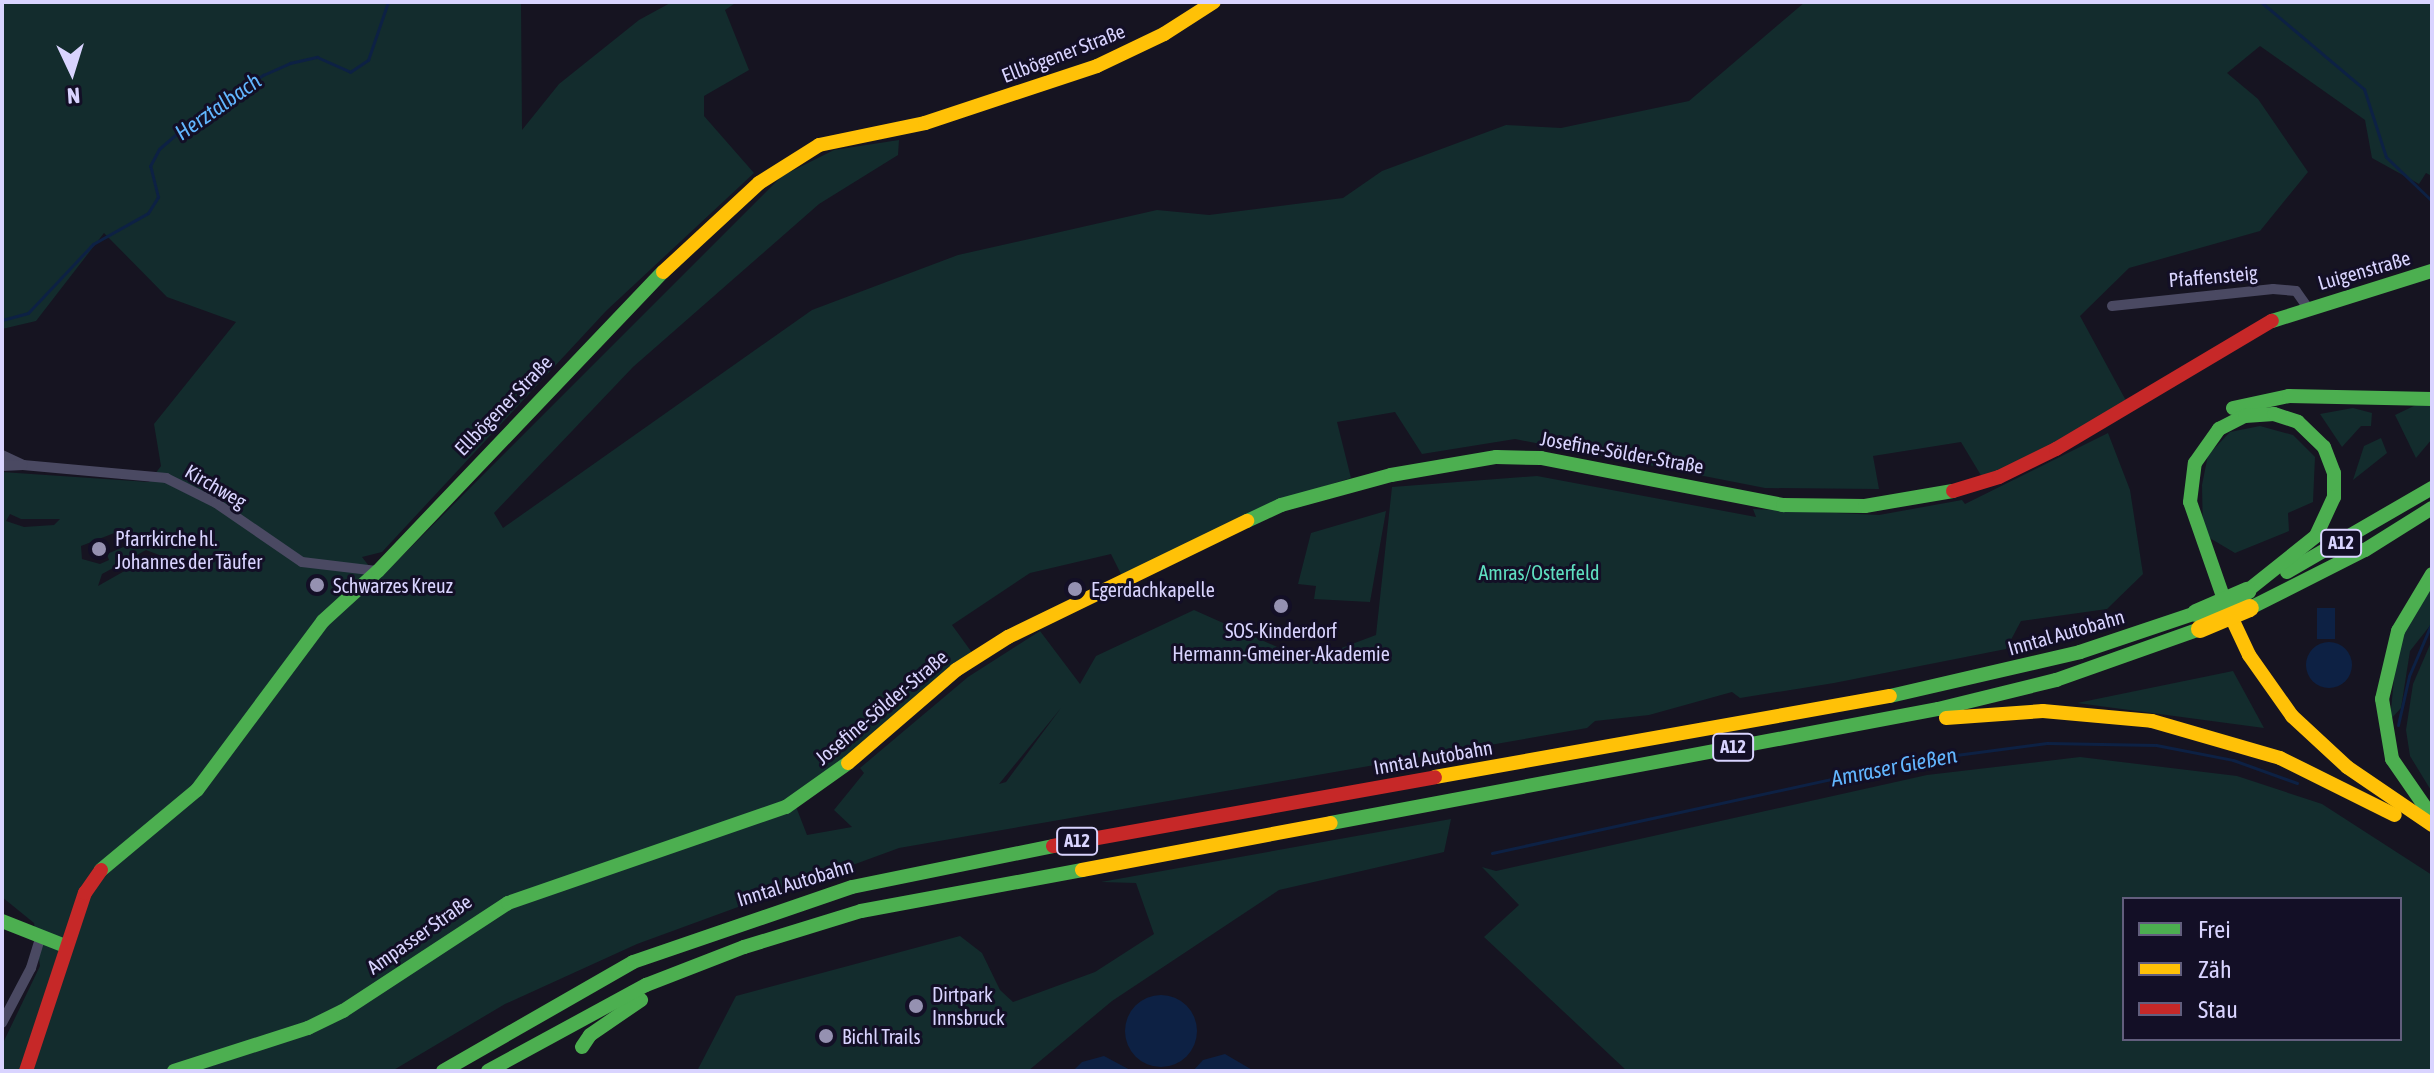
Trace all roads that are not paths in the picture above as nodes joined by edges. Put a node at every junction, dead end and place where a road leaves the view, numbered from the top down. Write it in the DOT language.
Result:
graph roads {
  1 [pos="1214,2"];
  2 [pos="2432,271"];
  3 [pos="2112,306"];
  4 [pos="2308,308"];
  5 [pos="2432,399"];
  6 [pos="2,455"];
  7 [pos="23,465"];
  8 [pos="2,466"];
  9 [pos="2432,488"];
  10 [pos="2432,508"];
  11 [pos="378,571"];
  12 [pos="2432,574"];
  13 [pos="2248,600"];
  14 [pos="2198,621"];
  15 [pos="1887,719"];
  16 [pos="824,784"];
  17 [pos="2395,815"];
  18 [pos="2432,817"];
  19 [pos="2432,825"];
  20 [pos="2432,841"];
  21 [pos="2,921"];
  22 [pos="40,938"];
  23 [pos="65,946"];
  24 [pos="672,975"];
  25 [pos="2,1023"];
  26 [pos="582,1047"];
  27 [pos="26,1071"];
  28 [pos="174,1071"];
  29 [pos="443,1071"];
  30 [pos="488,1071"];
  1 -- 11 [label="main road, Ellbögener Straße"];
  2 -- 4 [label="main road, Luigenstraße"];
  3 -- 4 [label="street, Pfaffensteig"];
  4 -- 16 [label="main road, Josefine-Sölder-Straße"];
  5 -- 17 [label="main road"];
  6 -- 7 [label="street, Kirchweg"];
  7 -- 8 [label="street, Kirchweg"];
  7 -- 11 [label="street, Kirchweg"];
  9 -- 13 [label="main road, Inntal Autobahn / A12"];
  10 -- 13 [label="main road, Inntal Autobahn / A12"];
  11 -- 23 [label="main road, Ellbögener Straße"];
  12 -- 18 [label="main road"];
  13 -- 14 [label="main road, Inntal Autobahn / A12, bridge"];
  13 -- 19 [label="main road"];
  14 -- 15 [label="main road, Inntal Autobahn / A12"];
  14 -- 29 [label="main road, Inntal Autobahn / A12"];
  15 -- 17 [label="main road"];
  15 -- 24 [label="main road, Inntal Autobahn / A12"];
  16 -- 28 [label="main road, Ampasser Straße"];
  17 -- 20 [label="main road"];
  21 -- 22 [label="main road"];
  22 -- 23 [label="main road"];
  22 -- 25 [label="street"];
  23 -- 27 [label="main road, Ellbögener Straße"];
  24 -- 26 [label="main road"];
  24 -- 30 [label="main road, Inntal Autobahn / A12"];
}
